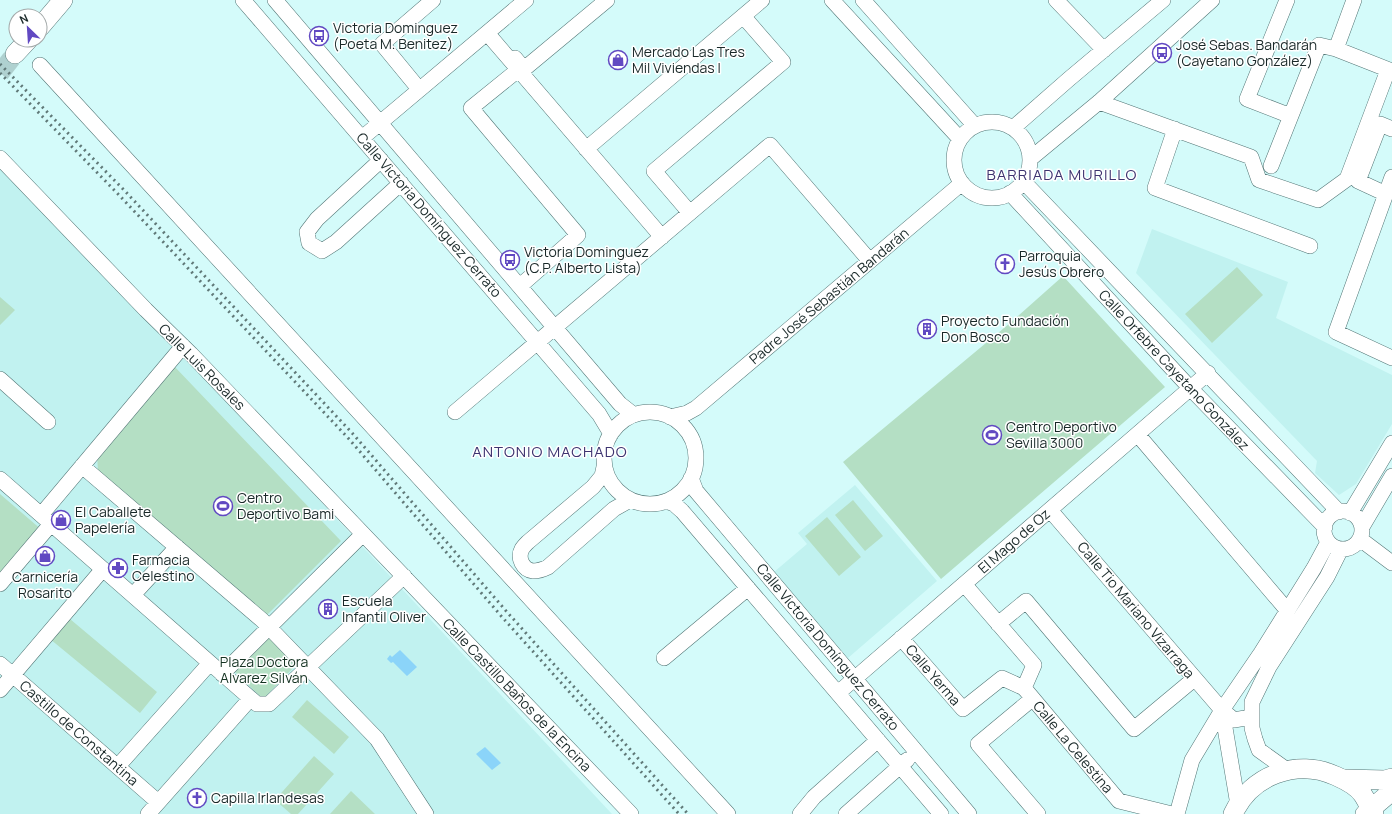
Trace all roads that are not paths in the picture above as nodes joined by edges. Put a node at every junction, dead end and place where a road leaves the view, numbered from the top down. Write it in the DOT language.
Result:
graph roads {
  1 [pos="50,0"];
  2 [pos="63,0"];
  3 [pos="243,0"];
  4 [pos="275,0"];
  5 [pos="433,0"];
  6 [pos="526,0"];
  7 [pos="534,0"];
  8 [pos="607,0"];
  9 [pos="616,0"];
  10 [pos="762,0"];
  11 [pos="832,0"];
  12 [pos="863,0"];
  13 [pos="1056,0"];
  14 [pos="1163,0"];
  15 [pos="1212,0"];
  16 [pos="1287,0"];
  17 [pos="1354,0"];
  18 [pos="43,8"];
  19 [pos="743,16"];
  20 [pos="48,18"];
  21 [pos="487,33"];
  22 [pos="1104,50"];
  23 [pos="1336,50"];
  24 [pos="40,65"];
  25 [pos="1390,71"];
  26 [pos="520,72"];
  27 [pos="419,89"];
  28 [pos="1099,102"];
  29 [pos="1283,113"];
  30 [pos="380,123"];
  31 [pos="975,126"];
  32 [pos="1386,127"];
  33 [pos="1013,128"];
  34 [pos="1174,129"];
  35 [pos="362,138"];
  36 [pos="960,139"];
  37 [pos="586,149"];
  38 [pos="1030,159"];
  39 [pos="381,160"];
  40 [pos="1,162"];
  41 [pos="1271,166"];
  42 [pos="1392,177"];
  43 [pos="1023,181"];
  44 [pos="401,183"];
  45 [pos="962,183"];
  46 [pos="1010,193"];
  47 [pos="1386,194"];
  48 [pos="690,213"];
  49 [pos="662,237"];
  50 [pos="1310,246"];
  51 [pos="870,260"];
  52 [pos="520,286"];
  53 [pos="555,327"];
  54 [pos="538,342"];
  55 [pos="183,346"];
  56 [pos="1392,358"];
  57 [pos="1208,374"];
  58 [pos="0,379"];
  59 [pos="1191,389"];
  60 [pos="696,408"];
  61 [pos="455,412"];
  62 [pos="634,415"];
  63 [pos="670,417"];
  64 [pos="48,422"];
  65 [pos="611,434"];
  66 [pos="1138,435"];
  67 [pos="690,437"];
  68 [pos="1392,443"];
  69 [pos="82,466"];
  70 [pos="604,467"];
  71 [pos="1392,476"];
  72 [pos="691,478"];
  73 [pos="0,479"];
  74 [pos="630,500"];
  75 [pos="666,501"];
  76 [pos="1050,510"];
  77 [pos="1345,512"];
  78 [pos="46,520"];
  79 [pos="1361,533"];
  80 [pos="363,534"];
  81 [pos="1331,539"];
  82 [pos="177,547"];
  83 [pos="1392,563"];
  84 [pos="103,569"];
  85 [pos="404,576"];
  86 [pos="0,584"];
  87 [pos="964,584"];
  88 [pos="748,588"];
  89 [pos="133,595"];
  90 [pos="1287,610"];
  91 [pos="998,624"];
  92 [pos="269,628"];
  93 [pos="901,638"];
  94 [pos="664,658"];
  95 [pos="210,663"];
  96 [pos="0,664"];
  97 [pos="308,668"];
  98 [pos="222,674"];
  99 [pos="13,675"];
  100 [pos="855,678"];
  101 [pos="1194,679"];
  102 [pos="0,690"];
  103 [pos="838,693"];
  104 [pos="1028,694"];
  105 [pos="250,699"];
  106 [pos="1222,710"];
  107 [pos="1251,717"];
  108 [pos="878,740"];
  109 [pos="917,752"];
  110 [pos="118,766"];
  111 [pos="900,766"];
  112 [pos="1287,770"];
  113 [pos="1392,778"];
  114 [pos="1345,779"];
  115 [pos="1392,791"];
  116 [pos="158,802"];
  117 [pos="1233,811"];
  118 [pos="1370,812"];
  119 [pos="148,814"];
  120 [pos="426,814"];
  121 [pos="631,814"];
  122 [pos="728,814"];
  123 [pos="800,814"];
  124 [pos="846,814"];
  125 [pos="941,814"];
  126 [pos="969,814"];
  127 [pos="1038,814"];
  128 [pos="1172,814"];
  129 [pos="1177,814"];
  1 -- 18 [label="main road"];
  2 -- 20 [label="main road"];
  3 -- 35 [label="street, Calle Victoria Domínguez Cerrato"];
  4 -- 30 [label="street, Calle Victoria Domínguez Cerrato"];
  5 -- 27 [label="street"];
  6 -- 21 [label="street"];
  7 -- 8 [label="street"];
  9 -- 26 [label="street"];
  10 -- 19 [label="street"];
  11 -- 36 [label="street"];
  12 -- 31 [label="street"];
  13 -- 22 [label="street"];
  14 -- 22 [label="street"];
  15 -- 28 [label="street"];
  16 -- 29 [label="street"];
  17 -- 23 [label="street"];
  19 -- 37 [label="street"];
  19 -- 48 [label="street"];
  21 -- 26 [label="street"];
  21 -- 27 [label="street"];
  22 -- 33 [label="street"];
  23 -- 25 [label="street"];
  23 -- 41 [label="street"];
  24 -- 122 [label="street"];
  25 -- 34 [label="street"];
  26 -- 37 [label="street"];
  26 -- 52 [label="street"];
  27 -- 30 [label="street"];
  28 -- 34 [label="street"];
  28 -- 38 [label="street"];
  30 -- 35 [label="street"];
  30 -- 52 [label="street, Calle Victoria Domínguez Cerrato"];
  31 -- 33 [label="street"];
  31 -- 36 [label="street"];
  32 -- 47 [label="street"];
  33 -- 38 [label="street"];
  34 -- 50 [label="street"];
  35 -- 39 [label="street, Calle Victoria Domínguez Cerrato"];
  36 -- 45 [label="street"];
  37 -- 49 [label="street"];
  38 -- 43 [label="street"];
  39 -- 44 [label="street, Calle Victoria Domínguez Cerrato"];
  39 -- 44 [label="street"];
  40 -- 55 [label="street, Calle Luis Rosales"];
  42 -- 47 [label="street"];
  43 -- 46 [label="street"];
  43 -- 57 [label="street, Calle Orfebre Cayetano González"];
  44 -- 54 [label="street, Calle Victoria Domínguez Cerrato"];
  45 -- 46 [label="street"];
  45 -- 51 [label="street, Padre José Sebastián Bandarán"];
  46 -- 59 [label="street, Calle Orfebre Cayetano González"];
  47 -- 56 [label="street"];
  48 -- 49 [label="street"];
  48 -- 51 [label="street"];
  49 -- 53 [label="street"];
  51 -- 60 [label="street, Padre José Sebastián Bandarán"];
  52 -- 53 [label="street, Calle Victoria Domínguez Cerrato"];
  53 -- 54 [label="street"];
  53 -- 62 [label="street, Calle Victoria Domínguez Cerrato"];
  54 -- 61 [label="street"];
  54 -- 65 [label="street, Calle Victoria Domínguez Cerrato"];
  55 -- 69 [label="street"];
  55 -- 80 [label="street, Calle Luis Rosales"];
  57 -- 59 [label="street, El Mago de Oz"];
  57 -- 77 [label="street, Calle Orfebre Cayetano González"];
  58 -- 64 [label="street"];
  59 -- 66 [label="street, El Mago de Oz"];
  59 -- 81 [label="street, Calle Orfebre Cayetano González"];
  60 -- 63 [label="street, Padre José Sebastián Bandarán"];
  60 -- 67 [label="street, Padre José Sebastián Bandarán"];
  62 -- 63 [label="street"];
  62 -- 65 [label="street"];
  63 -- 67 [label="street"];
  65 -- 70 [label="street"];
  66 -- 76 [label="street, El Mago de Oz"];
  66 -- 90 [label="street"];
  67 -- 72 [label="street"];
  68 -- 77 [label="street"];
  69 -- 78 [label="street"];
  69 -- 82 [label="street"];
  70 -- 74 [label="street"];
  70 -- 74 [label="street"];
  71 -- 79 [label="street"];
  72 -- 75 [label="street"];
  72 -- 100 [label="street, Calle Victoria Domínguez Cerrato"];
  73 -- 78 [label="street"];
  74 -- 75 [label="street"];
  75 -- 88 [label="street, Calle Victoria Domínguez Cerrato"];
  76 -- 87 [label="street, El Mago de Oz"];
  76 -- 101 [label="street, Calle Tio Mariano Vizarraga"];
  77 -- 79 [label="street"];
  77 -- 81 [label="street"];
  78 -- 84 [label="street"];
  78 -- 86 [label="street"];
  79 -- 81 [label="street"];
  79 -- 83 [label="street"];
  80 -- 85 [label="street, Calle Luis Rosales"];
  80 -- 92 [label="street"];
  81 -- 90 [label="street"];
  81 -- 107 [label="street"];
  82 -- 89 [label="street"];
  82 -- 92 [label="street"];
  84 -- 89 [label="street"];
  84 -- 99 [label="street"];
  85 -- 97 [label="street"];
  85 -- 121 [label="street, Calle Castillo Baños de la Encina"];
  87 -- 91 [label="street"];
  87 -- 93 [label="street, El Mago de Oz"];
  88 -- 94 [label="street"];
  88 -- 103 [label="street, Calle Victoria Domínguez Cerrato"];
  89 -- 95 [label="street"];
  90 -- 106 [label="street"];
  91 -- 101 [label="street"];
  91 -- 104 [label="street"];
  92 -- 97 [label="street"];
  92 -- 98 [label="street"];
  93 -- 100 [label="street, El Mago de Oz"];
  93 -- 104 [label="street, Calle Yerma"];
  95 -- 98 [label="street"];
  95 -- 110 [label="street"];
  96 -- 99 [label="street, Castillo de Constantina"];
  97 -- 105 [label="street"];
  97 -- 120 [label="street"];
  98 -- 105 [label="street"];
  99 -- 102 [label="street"];
  99 -- 110 [label="street, Castillo de Constantina"];
  100 -- 103 [label="street, El Mago de Oz"];
  100 -- 109 [label="street, Calle Victoria Domínguez Cerrato"];
  101 -- 106 [label="street, Calle Tio Mariano Vizarraga"];
  103 -- 108 [label="street, Calle Victoria Domínguez Cerrato"];
  104 -- 127 [label="street"];
  104 -- 128 [label="street, Calle La Celestina"];
  105 -- 116 [label="street"];
  106 -- 107 [label="street"];
  106 -- 117 [label="street"];
  106 -- 129 [label="street"];
  107 -- 112 [label="street"];
  108 -- 111 [label="street, Calle Victoria Domínguez Cerrato"];
  108 -- 123 [label="street"];
  109 -- 111 [label="street"];
  109 -- 126 [label="street, Calle Victoria Domínguez Cerrato"];
  110 -- 116 [label="street, Castillo de Constantina"];
  111 -- 124 [label="street"];
  111 -- 125 [label="street, Calle Victoria Domínguez Cerrato"];
  112 -- 114 [label="main road"];
  112 -- 117 [label="main road"];
  113 -- 114 [label="main road"];
  114 -- 118 [label="main road"];
  115 -- 118 [label="main road"];
  116 -- 119 [label="street"];
}
